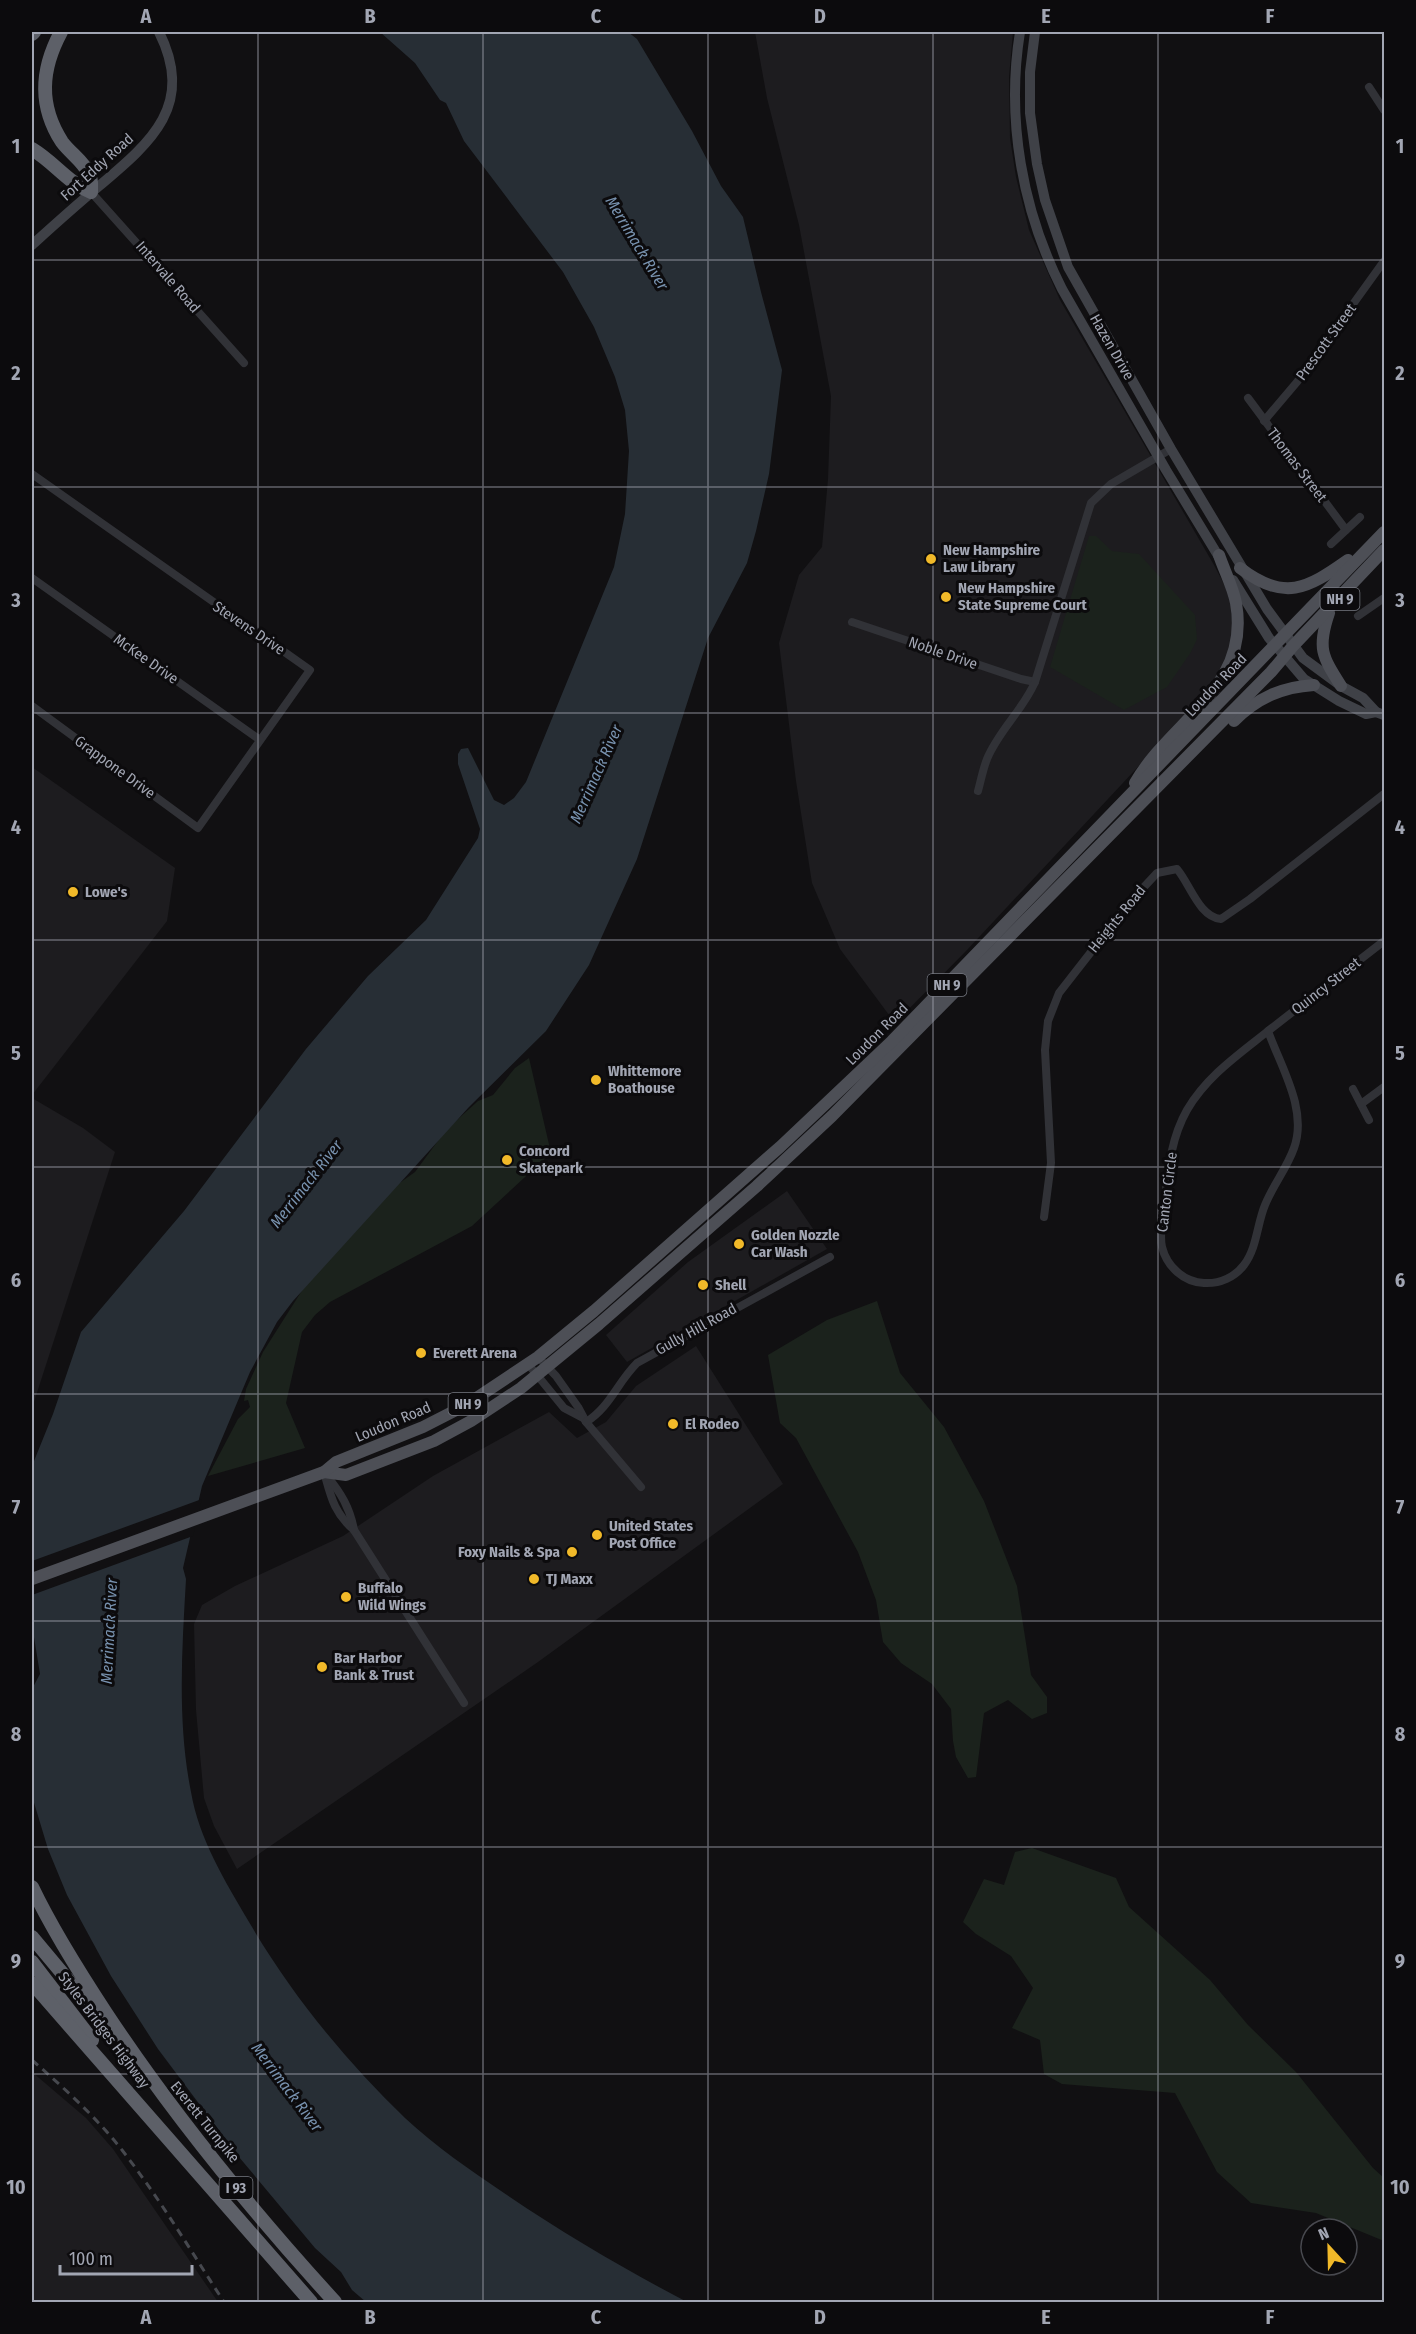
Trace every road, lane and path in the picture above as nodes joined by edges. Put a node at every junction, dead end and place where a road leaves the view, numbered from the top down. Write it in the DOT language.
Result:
graph roads {
  1 [pos="61,32"];
  2 [pos="159,32"];
  3 [pos="1020,32"];
  4 [pos="1035,32"];
  5 [pos="1369,87"];
  6 [pos="1384,110"];
  7 [pos="32,149"];
  8 [pos="91,192"];
  9 [pos="32,245"];
  10 [pos="1384,261"];
  11 [pos="244,363"];
  12 [pos="1248,398"];
  13 [pos="1264,421"];
  14 [pos="1171,448"];
  15 [pos="1159,456"];
  16 [pos="32,474"];
  17 [pos="1360,517"];
  18 [pos="1346,530"];
  19 [pos="1384,532"];
  20 [pos="1331,544"];
  21 [pos="1369,546"];
  22 [pos="1384,550"];
  23 [pos="1219,555"];
  24 [pos="1240,568"];
  25 [pos="32,578"];
  26 [pos="1384,598"];
  27 [pos="1329,610"];
  28 [pos="1358,616"];
  29 [pos="852,622"];
  30 [pos="1285,634"];
  31 [pos="1275,645"];
  32 [pos="1293,646"];
  33 [pos="1284,656"];
  34 [pos="1035,682"];
  35 [pos="1314,685"];
  36 [pos="1341,686"];
  37 [pos="32,706"];
  38 [pos="1380,713"];
  39 [pos="260,740"];
  40 [pos="1160,783"];
  41 [pos="978,791"];
  42 [pos="1384,794"];
  43 [pos="1127,798"];
  44 [pos="198,828"];
  45 [pos="1384,941"];
  46 [pos="1268,1031"];
  47 [pos="1384,1087"];
  48 [pos="1353,1089"];
  49 [pos="1361,1104"];
  50 [pos="1370,1120"];
  51 [pos="1044,1217"];
  52 [pos="830,1257"];
  53 [pos="533,1361"];
  54 [pos="547,1367"];
  55 [pos="537,1375"];
  56 [pos="585,1420"];
  57 [pos="324,1472"];
  58 [pos="641,1487"];
  59 [pos="32,1579"];
  60 [pos="464,1703"];
  61 [pos="32,1887"];
  62 [pos="32,1937"];
  63 [pos="32,1962"];
  64 [pos="32,1983"];
  65 [pos="143,2070"];
  66 [pos="150,2119"];
  67 [pos="311,2302"];
  68 [pos="335,2302"];
  1 -- 8 [label="highway"];
  2 -- 8 [label="street, Fort Eddy Road"];
  3 -- 15 [label="street, Hazen Drive"];
  4 -- 14 [label="street, Hazen Drive"];
  5 -- 6 [label="street"];
  7 -- 8 [label="highway"];
  8 -- 9 [label="street, Fort Eddy Road"];
  8 -- 11 [label="street, Intervale Road"];
  10 -- 13 [label="street, Prescott Street"];
  12 -- 13 [label="street, Thomas Street"];
  13 -- 18 [label="street, Thomas Street"];
  14 -- 15 [label="street"];
  14 -- 24 [label="street, Hazen Drive"];
  15 -- 23 [label="street, Hazen Drive"];
  15 -- 34 [label="street"];
  16 -- 39 [label="street, Stevens Drive"];
  17 -- 18 [label="street"];
  18 -- 20 [label="street"];
  19 -- 21 [label="main road, Loudon Road / NH 9"];
  21 -- 24 [label="main road"];
  21 -- 30 [label="main road, Loudon Road / NH 9"];
  22 -- 27 [label="main road, Loudon Road / NH 9"];
  23 -- 31 [label="street, Hazen Drive"];
  23 -- 43 [label="main road"];
  24 -- 30 [label="street, Hazen Drive"];
  25 -- 39 [label="street, McKee Drive"];
  26 -- 28 [label="street"];
  27 -- 32 [label="main road, Loudon Road / NH 9"];
  27 -- 36 [label="main road"];
  29 -- 34 [label="street, Noble Drive"];
  30 -- 31 [label="main road, Loudon Road / NH 9"];
  30 -- 32 [label="street, Hazen Drive"];
  31 -- 33 [label="street, Hazen Drive"];
  31 -- 43 [label="main road, Loudon Road / NH 9"];
  32 -- 33 [label="main road, Loudon Road / NH 9"];
  32 -- 36 [label="street, Hazen Drive"];
  33 -- 35 [label="street, Hazen Drive"];
  33 -- 40 [label="main road, Loudon Road / NH 9"];
  34 -- 41 [label="street"];
  35 -- 38 [label="street, Hazen Drive"];
  35 -- 40 [label="main road"];
  36 -- 38 [label="street, Hazen Drive"];
  37 -- 44 [label="street, Grappone Drive"];
  39 -- 44 [label="street, Stevens Drive"];
  40 -- 54 [label="main road, Loudon Road / NH 9"];
  42 -- 51 [label="street, Heights Road"];
  43 -- 53 [label="main road, Loudon Road / NH 9"];
  45 -- 46 [label="street, Quincy Street"];
  46 -- 46 [label="street, Canton Circle"];
  47 -- 49 [label="street"];
  48 -- 49 [label="street"];
  49 -- 50 [label="street"];
  52 -- 56 [label="street, Gully Hill Road"];
  53 -- 54 [label="street"];
  53 -- 55 [label="street"];
  53 -- 57 [label="main road, Loudon Road / NH 9"];
  54 -- 55 [label="main road, Loudon Road / NH 9"];
  54 -- 56 [label="street"];
  55 -- 56 [label="street"];
  55 -- 57 [label="main road, Loudon Road / NH 9"];
  56 -- 58 [label="street"];
  57 -- 59 [label="main road, Loudon Road / NH 9"];
  57 -- 60 [label="street"];
  61 -- 65 [label="highway"];
  62 -- 65 [label="highway, Styles Bridges Highway / I 93"];
  63 -- 66 [label="highway, Styles Bridges Highway / I 93"];
  64 -- 66 [label="highway"];
  65 -- 68 [label="highway, Everett Turnpike / I 93"];
  66 -- 67 [label="highway, I 93"];
}
